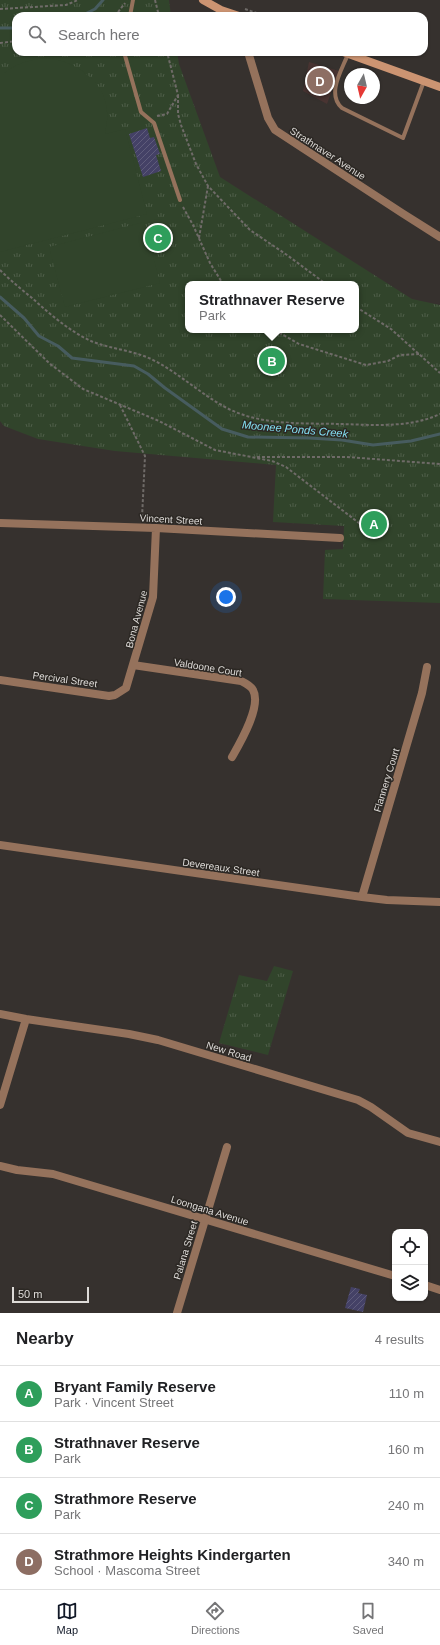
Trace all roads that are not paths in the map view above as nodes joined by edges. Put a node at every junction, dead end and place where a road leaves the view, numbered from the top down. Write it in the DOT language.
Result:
graph roads {
  1 [pos="133,0"];
  2 [pos="203,0"];
  3 [pos="131,12"];
  4 [pos="227,12"];
  5 [pos="125,56"];
  6 [pos="249,56"];
  7 [pos="345,56"];
  8 [pos="354,56"];
  9 [pos="424,81"];
  10 [pos="440,87"];
  11 [pos="180,200"];
  12 [pos="440,237"];
  13 [pos="3,522"];
  14 [pos="156,528"];
  15 [pos="340,538"];
  16 [pos="133,665"];
  17 [pos="427,667"];
  18 [pos="0,680"];
  19 [pos="126,688"];
  20 [pos="232,757"];
  21 [pos="0,845"];
  22 [pos="362,897"];
  23 [pos="440,902"];
  24 [pos="0,1014"];
  25 [pos="26,1019"];
  26 [pos="0,1105"];
  27 [pos="440,1142"];
  28 [pos="227,1147"];
  29 [pos="0,1166"];
  30 [pos="17,1170"];
  31 [pos="0,1172"];
  32 [pos="205,1219"];
  33 [pos="392,1275"];
  34 [pos="428,1286"];
  35 [pos="440,1290"];
  36 [pos="177,1313"];
  1 -- 3 [label="lane"];
  2 -- 4 [label="main road"];
  5 -- 11 [label="lane"];
  6 -- 12 [label="street, Strathnaver Avenue"];
  7 -- 9 [label="lane"];
  8 -- 9 [label="main road"];
  9 -- 10 [label="main road"];
  13 -- 14 [label="street, Vincent Street"];
  14 -- 15 [label="street, Vincent Street"];
  14 -- 16 [label="street, Bona Avenue"];
  16 -- 19 [label="street, Bona Avenue"];
  16 -- 20 [label="street, Valdoone Court"];
  17 -- 22 [label="street, Flannery Court"];
  18 -- 19 [label="street, Percival Street"];
  21 -- 22 [label="street, Devereaux Street"];
  22 -- 23 [label="street, Devereaux Street"];
  24 -- 25 [label="street, New Road"];
  25 -- 26 [label="street"];
  25 -- 27 [label="street, New Road"];
  28 -- 32 [label="street, Palana Street"];
  29 -- 30 [label="street, Loongana Avenue"];
  30 -- 31 [label="street, Loongana Avenue"];
  30 -- 32 [label="street, Loongana Avenue"];
  32 -- 33 [label="street, Loongana Avenue"];
  32 -- 36 [label="street, Palana Street"];
  34 -- 35 [label="street"];
}
